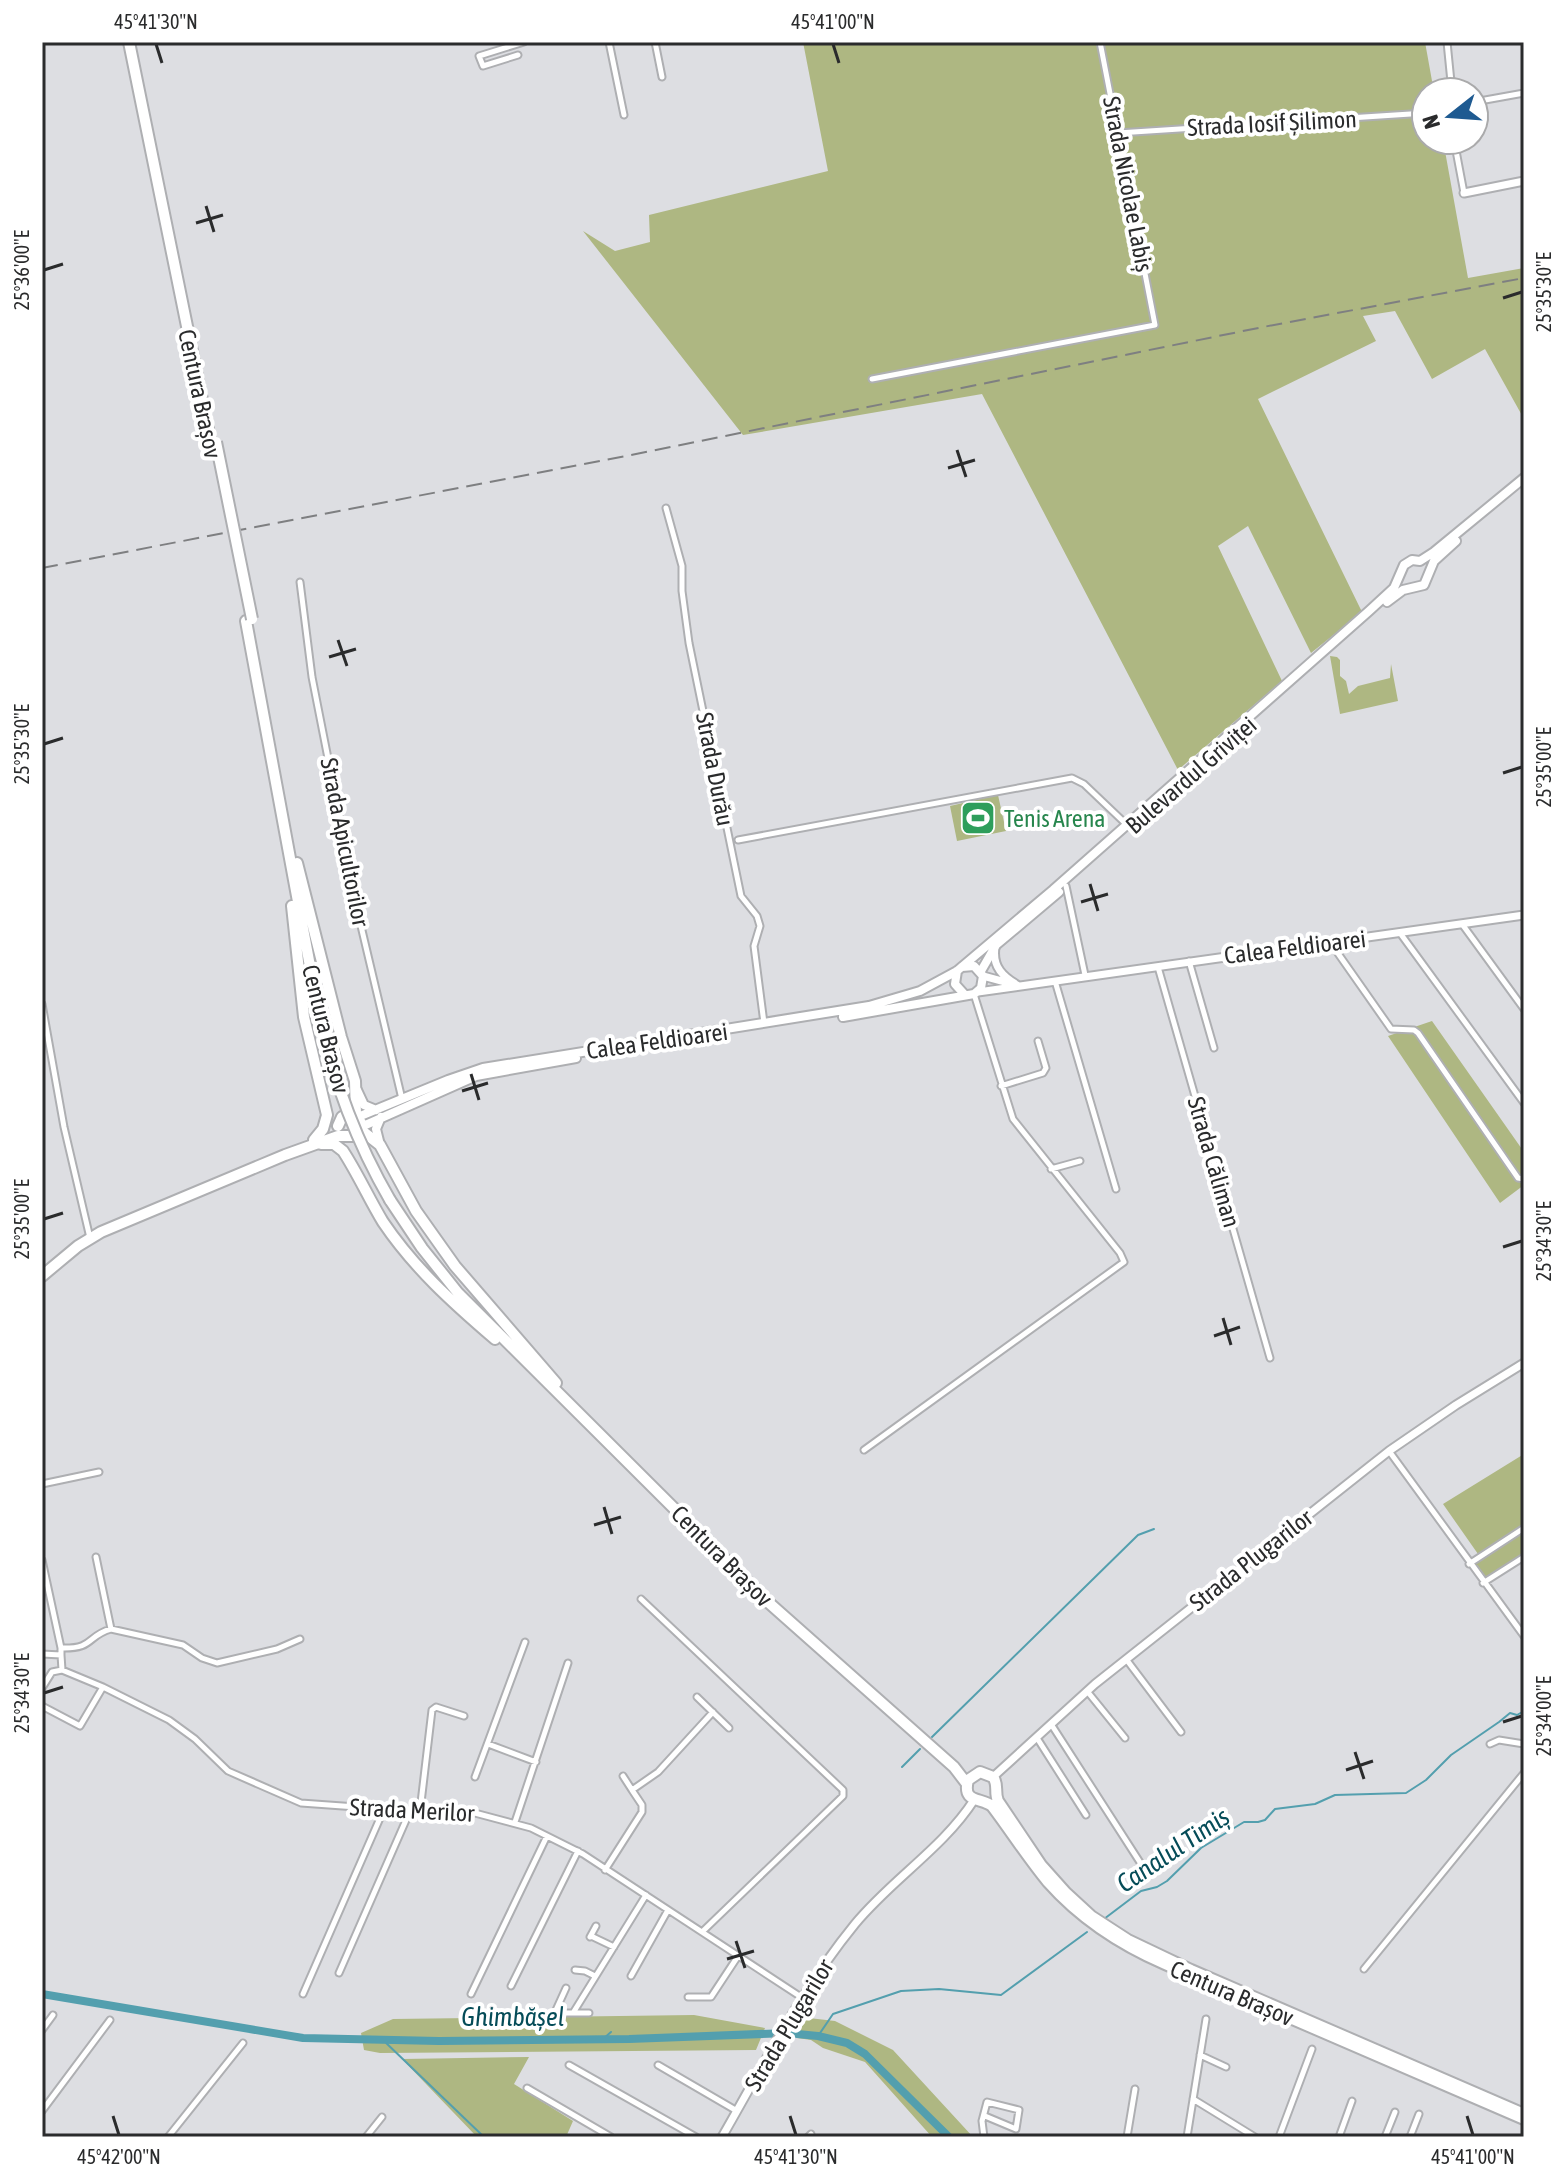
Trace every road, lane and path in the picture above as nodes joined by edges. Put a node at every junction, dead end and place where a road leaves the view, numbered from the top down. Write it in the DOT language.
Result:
graph roads {
  1 [pos="132,42"];
  2 [pos="524,42"];
  3 [pos="609,42"];
  4 [pos="655,42"];
  5 [pos="1100,42"];
  6 [pos="1447,42"];
  7 [pos="518,55"];
  8 [pos="1450,76"];
  9 [pos="662,77"];
  10 [pos="1524,93"];
  11 [pos="1490,99"];
  12 [pos="1410,114"];
  13 [pos="624,115"];
  14 [pos="1118,133"];
  15 [pos="1457,156"];
  16 [pos="1524,181"];
  17 [pos="1464,193"];
  18 [pos="872,379"];
  19 [pos="1524,478"];
  20 [pos="1524,484"];
  21 [pos="666,508"];
  22 [pos="1420,561"];
  23 [pos="1429,573"];
  24 [pos="1401,574"];
  25 [pos="300,582"];
  26 [pos="1412,588"];
  27 [pos="1127,825"];
  28 [pos="738,840"];
  29 [pos="294,864"];
  30 [pos="1066,886"];
  31 [pos="1524,915"];
  32 [pos="1462,924"];
  33 [pos="1400,933"];
  34 [pos="996,941"];
  35 [pos="1330,942"];
  36 [pos="1189,961"];
  37 [pos="1158,965"];
  38 [pos="958,970"];
  39 [pos="982,974"];
  40 [pos="1085,975"];
  41 [pos="1054,980"];
  42 [pos="1019,986"];
  43 [pos="976,993"];
  44 [pos="964,994"];
  45 [pos="42,1004"];
  46 [pos="1524,1009"];
  47 [pos="765,1024"];
  48 [pos="44,1040"];
  49 [pos="1038,1041"];
  50 [pos="1214,1048"];
  51 [pos="355,1081"];
  52 [pos="1001,1086"];
  53 [pos="402,1099"];
  54 [pos="324,1100"];
  55 [pos="1524,1103"];
  56 [pos="379,1113"];
  57 [pos="339,1123"];
  58 [pos="356,1127"];
  59 [pos="315,1142"];
  60 [pos="380,1145"];
  61 [pos="350,1161"];
  62 [pos="1080,1161"];
  63 [pos="1051,1169"];
  64 [pos="1524,1179"];
  65 [pos="1116,1189"];
  66 [pos="90,1238"];
  67 [pos="42,1276"];
  68 [pos="1270,1358"];
  69 [pos="1524,1363"];
  70 [pos="553,1385"];
  71 [pos="864,1450"];
  72 [pos="1389,1451"];
  73 [pos="99,1472"];
  74 [pos="42,1484"];
  75 [pos="1524,1528"];
  76 [pos="96,1557"];
  77 [pos="1524,1557"];
  78 [pos="42,1560"];
  79 [pos="1469,1564"];
  80 [pos="1483,1583"];
  81 [pos="641,1599"];
  82 [pos="111,1629"];
  83 [pos="1524,1636"];
  84 [pos="300,1639"];
  85 [pos="525,1642"];
  86 [pos="61,1652"];
  87 [pos="42,1654"];
  88 [pos="1126,1659"];
  89 [pos="568,1663"];
  90 [pos="62,1670"];
  91 [pos="103,1687"];
  92 [pos="42,1688"];
  93 [pos="1087,1691"];
  94 [pos="697,1697"];
  95 [pos="42,1706"];
  96 [pos="713,1712"];
  97 [pos="464,1716"];
  98 [pos="1051,1724"];
  99 [pos="729,1728"];
  100 [pos="1181,1732"];
  101 [pos="1037,1738"];
  102 [pos="1125,1738"];
  103 [pos="488,1744"];
  104 [pos="1490,1744"];
  105 [pos="1524,1744"];
  106 [pos="536,1762"];
  107 [pos="976,1773"];
  108 [pos="1524,1773"];
  109 [pos="623,1776"];
  110 [pos="475,1777"];
  111 [pos="993,1777"];
  112 [pos="967,1784"];
  113 [pos="632,1790"];
  114 [pos="990,1798"];
  115 [pos="974,1800"];
  116 [pos="384,1809"];
  117 [pos="410,1811"];
  118 [pos="420,1811"];
  119 [pos="1086,1815"];
  120 [pos="515,1822"];
  121 [pos="547,1836"];
  122 [pos="578,1851"];
  123 [pos="1143,1867"];
  124 [pos="605,1870"];
  125 [pos="646,1895"];
  126 [pos="668,1910"];
  127 [pos="596,1926"];
  128 [pos="702,1932"];
  129 [pos="614,1947"];
  130 [pos="738,1956"];
  131 [pos="1364,1969"];
  132 [pos="575,1970"];
  133 [pos="339,1973"];
  134 [pos="595,1976"];
  135 [pos="631,1976"];
  136 [pos="511,1986"];
  137 [pos="566,1988"];
  138 [pos="303,1994"];
  139 [pos="471,1994"];
  140 [pos="688,1997"];
  141 [pos="801,1997"];
  142 [pos="573,2013"];
  143 [pos="589,2013"];
  144 [pos="53,2015"];
  145 [pos="1206,2019"];
  146 [pos="110,2020"];
  147 [pos="42,2030"];
  148 [pos="243,2043"];
  149 [pos="1312,2049"];
  150 [pos="1200,2055"];
  151 [pos="569,2065"];
  152 [pos="658,2065"];
  153 [pos="1226,2067"];
  154 [pos="527,2088"];
  155 [pos="1135,2089"];
  156 [pos="1193,2099"];
  157 [pos="1352,2101"];
  158 [pos="42,2111"];
  159 [pos="737,2111"];
  160 [pos="1395,2112"];
  161 [pos="1419,2114"];
  162 [pos="985,2116"];
  163 [pos="382,2117"];
  164 [pos="1524,2117"];
  165 [pos="168,2137"];
  166 [pos="366,2137"];
  167 [pos="611,2137"];
  168 [pos="696,2137"];
  169 [pos="722,2137"];
  170 [pos="984,2137"];
  171 [pos="1127,2137"];
  172 [pos="1187,2137"];
  173 [pos="1255,2137"];
  174 [pos="1279,2137"];
  175 [pos="1339,2137"];
  176 [pos="1385,2137"];
  177 [pos="1410,2137"];
  1 -- 29 [label="highway, Centura Brașov, bridge"];
  2 -- 7 [label="street"];
  3 -- 13 [label="street"];
  4 -- 9 [label="street"];
  5 -- 14 [label="street, Strada Nicolae Labiș"];
  6 -- 8 [label="street"];
  10 -- 11 [label="street"];
  12 -- 14 [label="street, Strada Iosif Șilimon"];
  14 -- 18 [label="street, Strada Nicolae Labiș"];
  15 -- 17 [label="street"];
  16 -- 17 [label="street"];
  19 -- 22 [label="main road"];
  20 -- 23 [label="main road"];
  21 -- 47 [label="street, Strada Durău"];
  22 -- 23 [label="main road"];
  22 -- 24 [label="main road"];
  23 -- 26 [label="main road"];
  24 -- 26 [label="main road"];
  24 -- 27 [label="main road, Bulevardul Griviței"];
  25 -- 53 [label="street, Strada Apicultorilor"];
  26 -- 30 [label="main road, Bulevardul Griviței"];
  27 -- 28 [label="street, Bulevardul Griviței"];
  27 -- 34 [label="main road, Bulevardul Griviței"];
  29 -- 51 [label="highway"];
  29 -- 54 [label="highway"];
  29 -- 70 [label="highway, Centura Brașov, bridge"];
  30 -- 34 [label="main road, Bulevardul Griviței"];
  30 -- 40 [label="street"];
  31 -- 32 [label="street, Calea Feldioarei"];
  32 -- 33 [label="street, Calea Feldioarei"];
  32 -- 46 [label="street"];
  33 -- 35 [label="street, Calea Feldioarei"];
  33 -- 55 [label="street"];
  34 -- 38 [label="main road, Bulevardul Griviței"];
  34 -- 39 [label="main road, Bulevardul Griviței"];
  34 -- 42 [label="street"];
  35 -- 36 [label="street, Calea Feldioarei"];
  35 -- 64 [label="street"];
  36 -- 37 [label="street, Calea Feldioarei"];
  36 -- 50 [label="street"];
  37 -- 40 [label="street, Calea Feldioarei"];
  37 -- 68 [label="street, Strada Căliman"];
  38 -- 39 [label="main road, Calea Feldioarei"];
  38 -- 44 [label="main road"];
  38 -- 47 [label="main road, Calea Feldioarei"];
  39 -- 42 [label="street, Calea Feldioarei"];
  39 -- 43 [label="main road"];
  40 -- 41 [label="street, Calea Feldioarei"];
  41 -- 42 [label="street, Calea Feldioarei"];
  41 -- 65 [label="street"];
  42 -- 43 [label="street, Calea Feldioarei"];
  43 -- 44 [label="main road, Calea Feldioarei"];
  43 -- 52 [label="street"];
  44 -- 56 [label="main road, Calea Feldioarei"];
  45 -- 48 [label="street"];
  47 -- 53 [label="main road, Calea Feldioarei"];
  48 -- 66 [label="street"];
  49 -- 52 [label="street"];
  51 -- 56 [label="main road"];
  51 -- 58 [label="highway"];
  52 -- 63 [label="street"];
  53 -- 56 [label="main road, Calea Feldioarei"];
  54 -- 57 [label="highway"];
  54 -- 59 [label="highway"];
  56 -- 58 [label="main road, Calea Feldioarei"];
  56 -- 60 [label="main road"];
  57 -- 58 [label="highway"];
  57 -- 58 [label="highway, Calea Feldioarei"];
  57 -- 59 [label="highway, Calea Feldioarei"];
  58 -- 59 [label="highway, Calea Feldioarei"];
  58 -- 60 [label="highway"];
  58 -- 61 [label="highway"];
  59 -- 61 [label="highway"];
  59 -- 66 [label="highway, Calea Feldioarei"];
  60 -- 70 [label="highway"];
  61 -- 70 [label="highway"];
  62 -- 63 [label="street"];
  63 -- 71 [label="street"];
  66 -- 67 [label="highway, Calea Feldioarei"];
  69 -- 72 [label="street, Strada Plugarilor"];
  70 -- 107 [label="highway, Centura Brașov"];
  70 -- 112 [label="highway, Centura Brașov"];
  72 -- 79 [label="street"];
  72 -- 88 [label="street, Strada Plugarilor"];
  73 -- 74 [label="street"];
  75 -- 79 [label="street"];
  76 -- 82 [label="street"];
  77 -- 80 [label="street"];
  78 -- 86 [label="street"];
  79 -- 80 [label="street"];
  80 -- 83 [label="street"];
  81 -- 128 [label="street"];
  82 -- 84 [label="street"];
  82 -- 86 [label="street"];
  85 -- 103 [label="street"];
  86 -- 87 [label="street"];
  86 -- 90 [label="street"];
  88 -- 93 [label="street, Strada Plugarilor"];
  88 -- 100 [label="street"];
  89 -- 106 [label="street"];
  90 -- 91 [label="street, Strada Merilor"];
  90 -- 92 [label="street"];
  91 -- 95 [label="street"];
  91 -- 116 [label="street, Strada Merilor"];
  93 -- 98 [label="street, Strada Plugarilor"];
  93 -- 102 [label="street"];
  94 -- 96 [label="street"];
  96 -- 99 [label="street"];
  96 -- 113 [label="street"];
  97 -- 118 [label="street"];
  98 -- 101 [label="street, Strada Plugarilor"];
  98 -- 123 [label="street"];
  101 -- 111 [label="street, Strada Plugarilor"];
  101 -- 119 [label="street"];
  103 -- 106 [label="street"];
  103 -- 110 [label="street"];
  104 -- 105 [label="street"];
  106 -- 120 [label="street"];
  107 -- 111 [label="highway, Centura Brașov"];
  107 -- 112 [label="highway"];
  108 -- 131 [label="street"];
  109 -- 113 [label="street"];
  111 -- 114 [label="highway"];
  112 -- 115 [label="highway, Centura Brașov"];
  113 -- 124 [label="street"];
  114 -- 115 [label="highway"];
  114 -- 164 [label="highway, Centura Brașov"];
  115 -- 141 [label="street, Strada Plugarilor"];
  116 -- 117 [label="street, Strada Merilor"];
  116 -- 138 [label="street"];
  117 -- 118 [label="street, Strada Merilor"];
  117 -- 133 [label="street"];
  118 -- 120 [label="street, Strada Merilor"];
  120 -- 121 [label="street, Strada Merilor"];
  121 -- 122 [label="street, Strada Merilor"];
  121 -- 139 [label="street"];
  122 -- 124 [label="street, Strada Merilor"];
  122 -- 136 [label="street"];
  124 -- 125 [label="street, Strada Merilor"];
  125 -- 126 [label="street, Strada Merilor"];
  125 -- 129 [label="street"];
  126 -- 128 [label="street, Strada Merilor"];
  126 -- 135 [label="street"];
  127 -- 129 [label="street"];
  128 -- 130 [label="street, Strada Merilor"];
  129 -- 134 [label="street"];
  130 -- 140 [label="street"];
  130 -- 141 [label="street, Strada Merilor"];
  132 -- 134 [label="street"];
  134 -- 142 [label="street"];
  137 -- 142 [label="street"];
  141 -- 159 [label="street, Strada Plugarilor"];
  142 -- 143 [label="street"];
  144 -- 147 [label="street"];
  145 -- 150 [label="street"];
  146 -- 158 [label="street"];
  148 -- 165 [label="street"];
  149 -- 174 [label="street"];
  150 -- 153 [label="street"];
  150 -- 156 [label="street"];
  151 -- 168 [label="street"];
  152 -- 159 [label="street, Strada Plugarilor"];
  154 -- 167 [label="street"];
  155 -- 171 [label="street"];
  156 -- 172 [label="street"];
  156 -- 173 [label="street"];
  157 -- 175 [label="street"];
  159 -- 169 [label="street, Strada Plugarilor"];
  160 -- 176 [label="street"];
  161 -- 177 [label="street"];
  162 -- 162 [label="street"];
  162 -- 170 [label="street"];
  163 -- 166 [label="street"];
}
